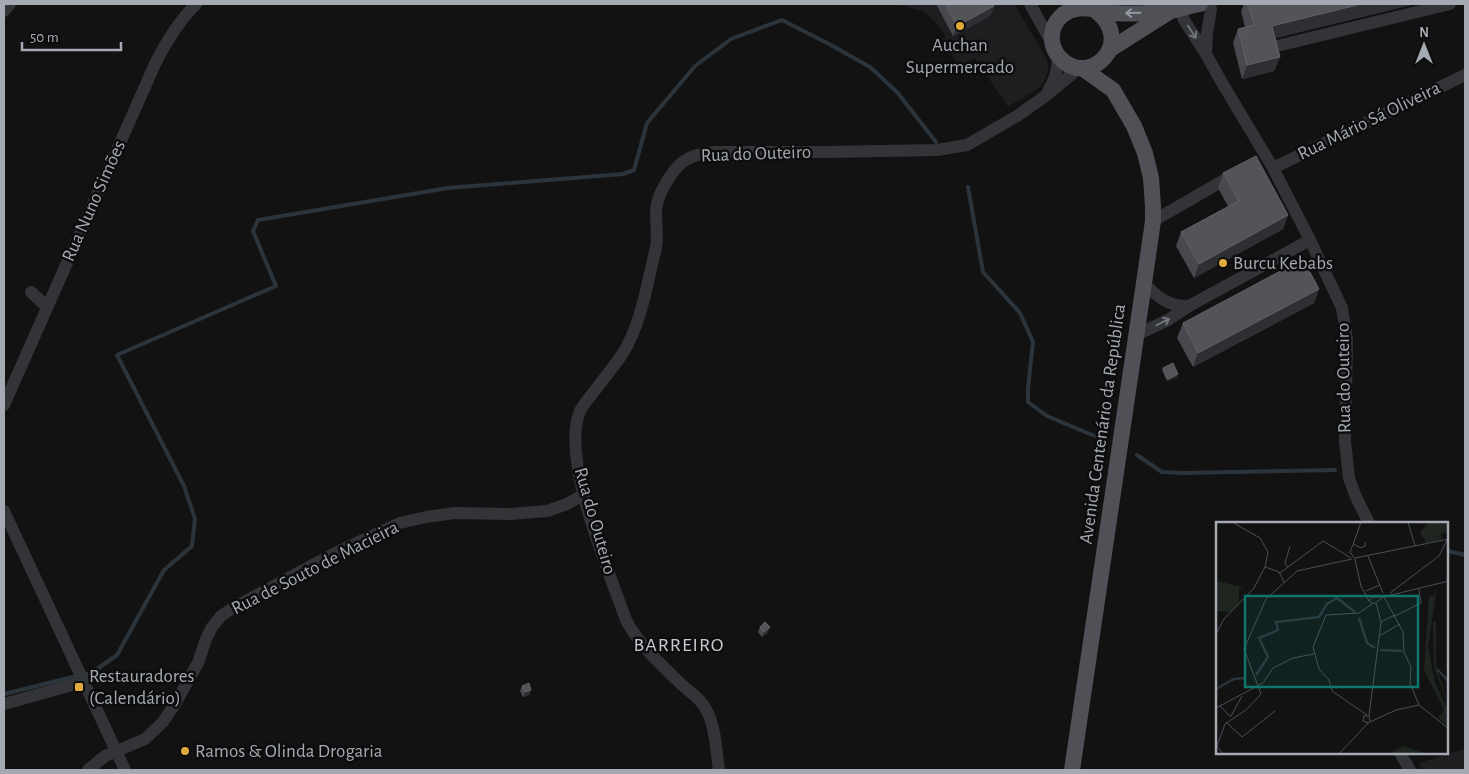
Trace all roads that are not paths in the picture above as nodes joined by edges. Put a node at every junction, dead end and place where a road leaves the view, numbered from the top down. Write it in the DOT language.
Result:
graph roads {
  1 [pos="10,4"];
  2 [pos="196,4"];
  3 [pos="1030,4"];
  4 [pos="1200,4"];
  5 [pos="1210,4"];
  6 [pos="1450,4"];
  7 [pos="1085,8"];
  8 [pos="1176,10"];
  9 [pos="4,11"];
  10 [pos="1273,47"];
  11 [pos="1055,51"];
  12 [pos="1108,52"];
  13 [pos="1206,54"];
  14 [pos="1080,68"];
  15 [pos="1465,74"];
  16 [pos="1113,90"];
  17 [pos="1044,97"];
  18 [pos="1266,162"];
  19 [pos="1242,170"];
  20 [pos="1153,221"];
  21 [pos="1310,240"];
  22 [pos="1144,283"];
  23 [pos="31,292"];
  24 [pos="1189,306"];
  25 [pos="47,307"];
  26 [pos="1136,335"];
  27 [pos="4,405"];
  28 [pos="583,495"];
  29 [pos="4,511"];
  30 [pos="1368,522"];
  31 [pos="83,682"];
  32 [pos="4,704"];
  33 [pos="116,751"];
  34 [pos="1401,754"];
  35 [pos="88,770"];
  36 [pos="125,770"];
  37 [pos="718,770"];
  38 [pos="1072,770"];
  39 [pos="1410,770"];
  1 -- 9 [label="street"];
  2 -- 25 [label="street, Rua Nuno Simões"];
  3 -- 11 [label="street"];
  4 -- 8 [label="main road"];
  5 -- 13 [label="street"];
  6 -- 10 [label="street"];
  8 -- 7 [label="main road, one-way"];
  7 -- 11 [label="main road"];
  7 -- 12 [label="main road"];
  8 -- 12 [label="main road"];
  8 -- 13 [label="street, Rua do Outeiro, one-way"];
  11 -- 14 [label="main road"];
  11 -- 17 [label="street, Rua do Outeiro"];
  12 -- 14 [label="main road"];
  12 -- 16 [label="main road, Avenida Centenário da República"];
  13 -- 18 [label="street, Rua do Outeiro"];
  14 -- 16 [label="main road, Avenida Centenário da República"];
  14 -- 17 [label="street, Rua do Outeiro"];
  15 -- 18 [label="street, Rua Mário Sá Oliveira"];
  16 -- 20 [label="main road, Avenida Centenário da República"];
  17 -- 28 [label="street, Rua do Outeiro"];
  18 -- 21 [label="street, Rua do Outeiro"];
  19 -- 20 [label="street"];
  20 -- 22 [label="main road, Avenida Centenário da República"];
  21 -- 24 [label="street"];
  21 -- 30 [label="street, Rua do Outeiro"];
  22 -- 24 [label="street"];
  22 -- 26 [label="main road, Avenida Centenário da República"];
  23 -- 25 [label="street"];
  26 -- 24 [label="street, one-way"];
  25 -- 27 [label="street, Rua Nuno Simões"];
  26 -- 38 [label="main road, Avenida Centenário da República"];
  28 -- 33 [label="street, Rua de Souto de Macieira"];
  28 -- 37 [label="street, Rua do Outeiro"];
  29 -- 31 [label="street"];
  31 -- 32 [label="street"];
  31 -- 33 [label="street"];
  33 -- 35 [label="street, Rua de Souto de Macieira"];
  33 -- 36 [label="street"];
  34 -- 39 [label="street"];
}
